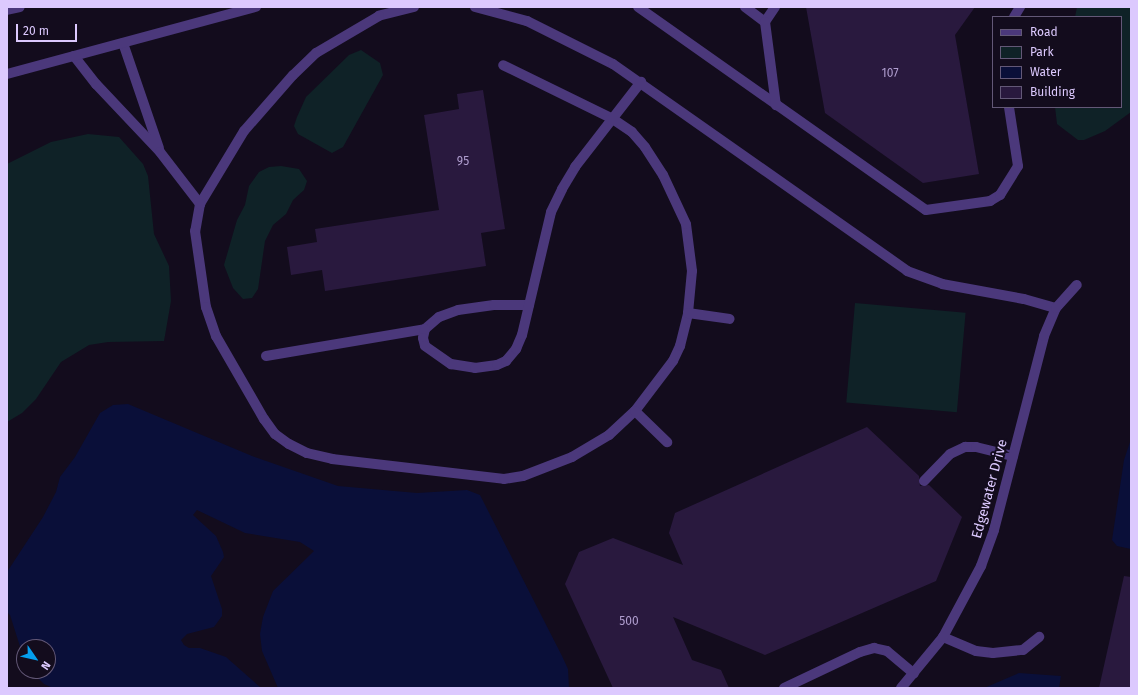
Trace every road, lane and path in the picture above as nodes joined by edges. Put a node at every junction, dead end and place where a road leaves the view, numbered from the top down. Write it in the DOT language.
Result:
graph roads {
  1 [pos="20,7"];
  2 [pos="256,7"];
  3 [pos="414,7"];
  4 [pos="475,7"];
  5 [pos="638,7"];
  6 [pos="745,7"];
  7 [pos="775,7"];
  8 [pos="1020,7"];
  9 [pos="7,10"];
  10 [pos="1015,16"];
  11 [pos="765,22"];
  12 [pos="123,42"];
  13 [pos="74,56"];
  14 [pos="503,65"];
  15 [pos="7,74"];
  16 [pos="641,82"];
  17 [pos="776,105"];
  18 [pos="1010,108"];
  19 [pos="612,118"];
  20 [pos="160,152"];
  21 [pos="200,204"];
  22 [pos="1077,285"];
  23 [pos="529,305"];
  24 [pos="1056,308"];
  25 [pos="688,313"];
  26 [pos="730,319"];
  27 [pos="425,329"];
  28 [pos="266,356"];
  29 [pos="635,411"];
  30 [pos="667,442"];
  31 [pos="1013,456"];
  32 [pos="924,481"];
  33 [pos="943,637"];
  34 [pos="1040,638"];
  35 [pos="914,674"];
  36 [pos="784,688"];
  37 [pos="902,688"];
  1 -- 9 [label="street"];
  2 -- 12 [label="street"];
  3 -- 21 [label="street"];
  4 -- 16 [label="street"];
  5 -- 17 [label="street"];
  6 -- 11 [label="street"];
  7 -- 11 [label="street"];
  8 -- 10 [label="street"];
  11 -- 17 [label="street"];
  12 -- 13 [label="street"];
  12 -- 20 [label="street"];
  13 -- 15 [label="street"];
  13 -- 20 [label="street"];
  14 -- 19 [label="street"];
  16 -- 19 [label="street"];
  16 -- 24 [label="street"];
  17 -- 18 [label="street"];
  19 -- 23 [label="street"];
  19 -- 25 [label="street"];
  20 -- 21 [label="street"];
  21 -- 29 [label="street"];
  22 -- 24 [label="street, Edgewater Drive"];
  23 -- 27 [label="street"];
  23 -- 27 [label="street"];
  24 -- 31 [label="street, Edgewater Drive"];
  25 -- 26 [label="street"];
  25 -- 29 [label="street"];
  27 -- 28 [label="street"];
  29 -- 30 [label="street"];
  31 -- 32 [label="street"];
  31 -- 33 [label="street, Edgewater Drive"];
  33 -- 34 [label="street"];
  33 -- 35 [label="street, Edgewater Drive"];
  35 -- 36 [label="street"];
  35 -- 37 [label="street, Edgewater Drive"];
}
